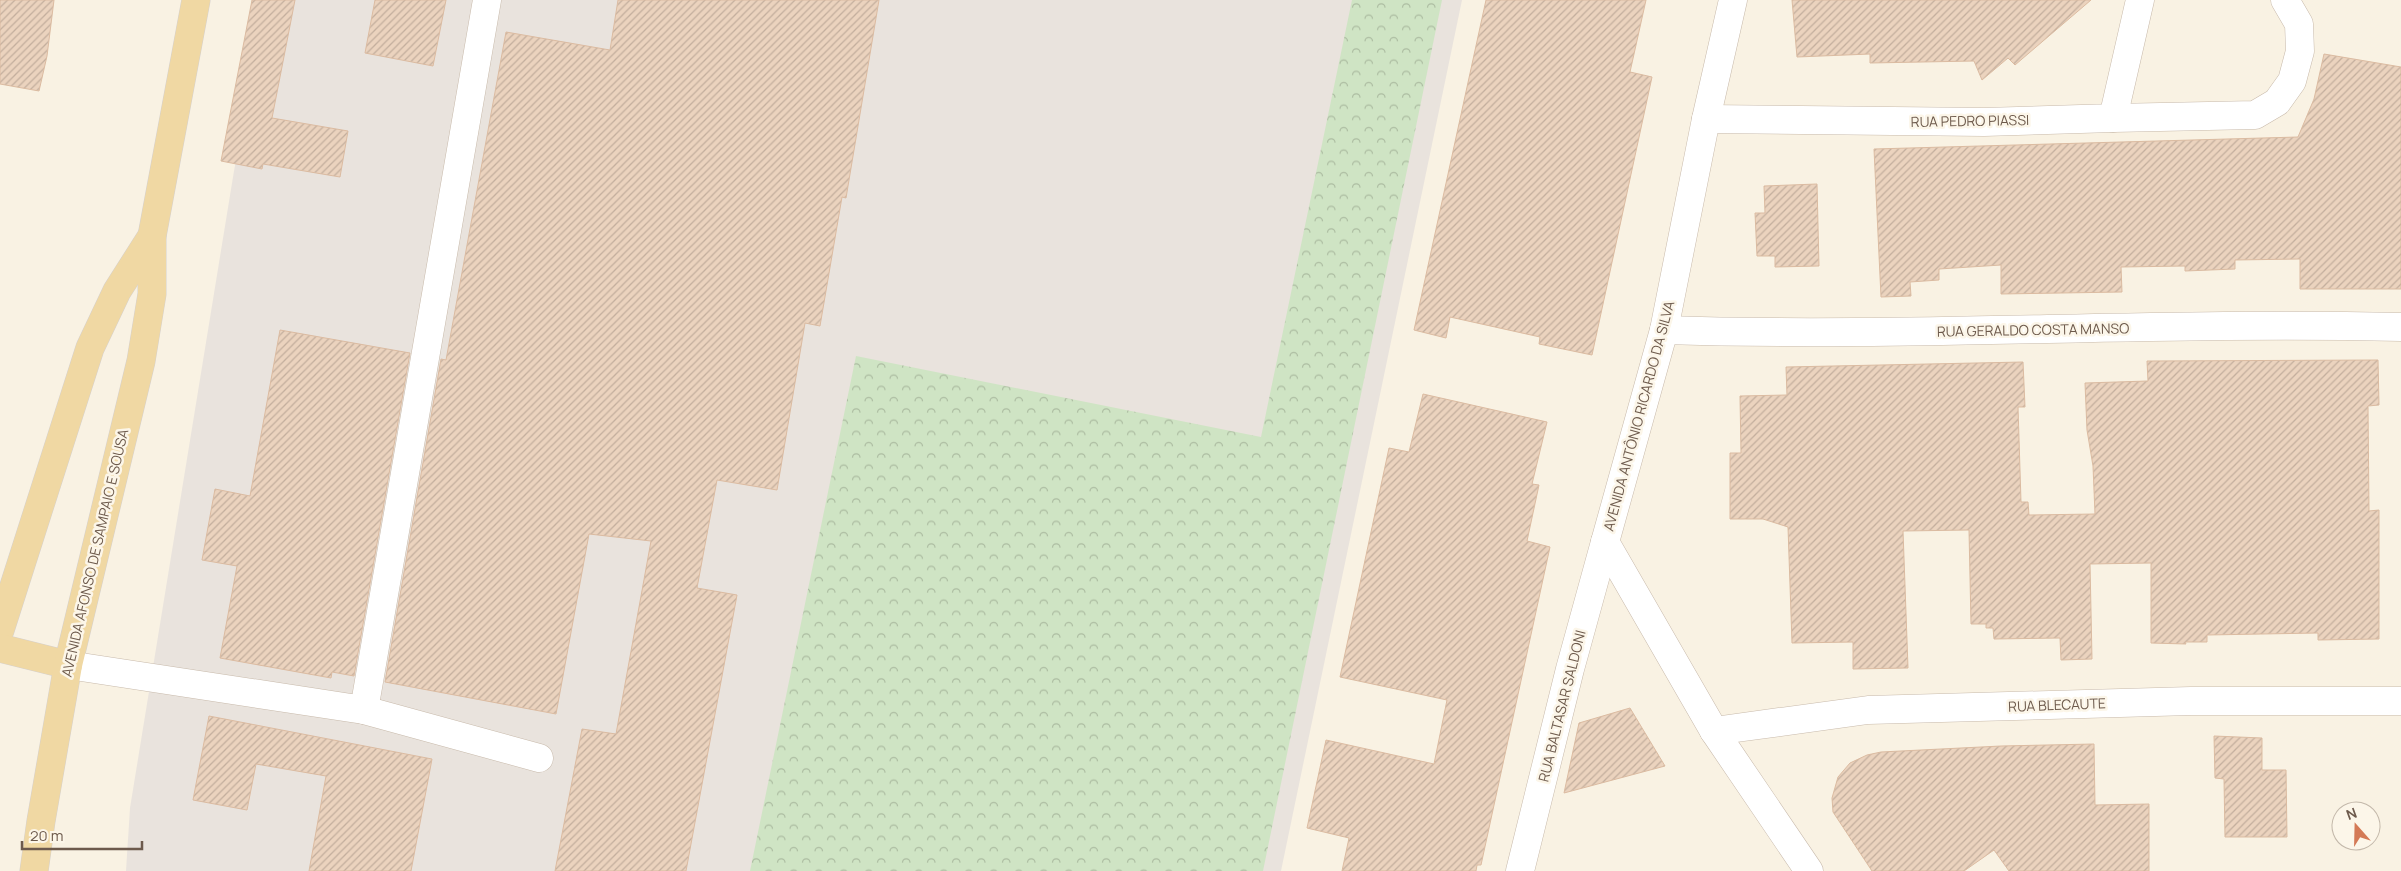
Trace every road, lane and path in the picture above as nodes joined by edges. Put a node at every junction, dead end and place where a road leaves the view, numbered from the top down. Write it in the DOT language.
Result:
graph roads {
  1 [pos="196,0"];
  2 [pos="487,0"];
  3 [pos="1733,0"];
  4 [pos="2140,0"];
  5 [pos="2285,0"];
  6 [pos="2113,118"];
  7 [pos="1706,119"];
  8 [pos="152,236"];
  9 [pos="2401,327"];
  10 [pos="1664,330"];
  11 [pos="1605,542"];
  12 [pos="0,630"];
  13 [pos="0,648"];
  14 [pos="68,665"];
  15 [pos="2401,701"];
  16 [pos="364,710"];
  17 [pos="1714,731"];
  18 [pos="539,758"];
  19 [pos="34,871"];
  20 [pos="1520,871"];
  21 [pos="1809,871"];
  1 -- 8 [label="main road, AVENIDA AFONSO DE SAMPAIO E SOUSA"];
  2 -- 16 [label="street"];
  3 -- 7 [label="street, AVENIDA ANTÔNIO RICARDO DA SILVA"];
  4 -- 6 [label="street"];
  5 -- 6 [label="street, RUA PEDRO PIASSI"];
  6 -- 7 [label="street, RUA PEDRO PIASSI"];
  7 -- 10 [label="street, AVENIDA ANTÔNIO RICARDO DA SILVA"];
  8 -- 12 [label="main road, AVENIDA AFONSO DE SAMPAIO E SOUSA"];
  8 -- 14 [label="main road, AVENIDA AFONSO DE SAMPAIO E SOUSA"];
  9 -- 10 [label="street, RUA GERALDO COSTA MANSO"];
  10 -- 11 [label="street, AVENIDA ANTÔNIO RICARDO DA SILVA"];
  11 -- 17 [label="street, AVENIDA ANTÔNIO RICARDO DA SILVA"];
  11 -- 20 [label="street, RUA BALTASAR SALDONI"];
  13 -- 14 [label="main road"];
  14 -- 16 [label="street"];
  14 -- 19 [label="main road, AVENIDA AFONSO DE SAMPAIO E SOUSA"];
  15 -- 17 [label="street, RUA BLECAUTE"];
  16 -- 18 [label="street"];
  17 -- 21 [label="street, AVENIDA ANTÔNIO RICARDO DA SILVA"];
}
